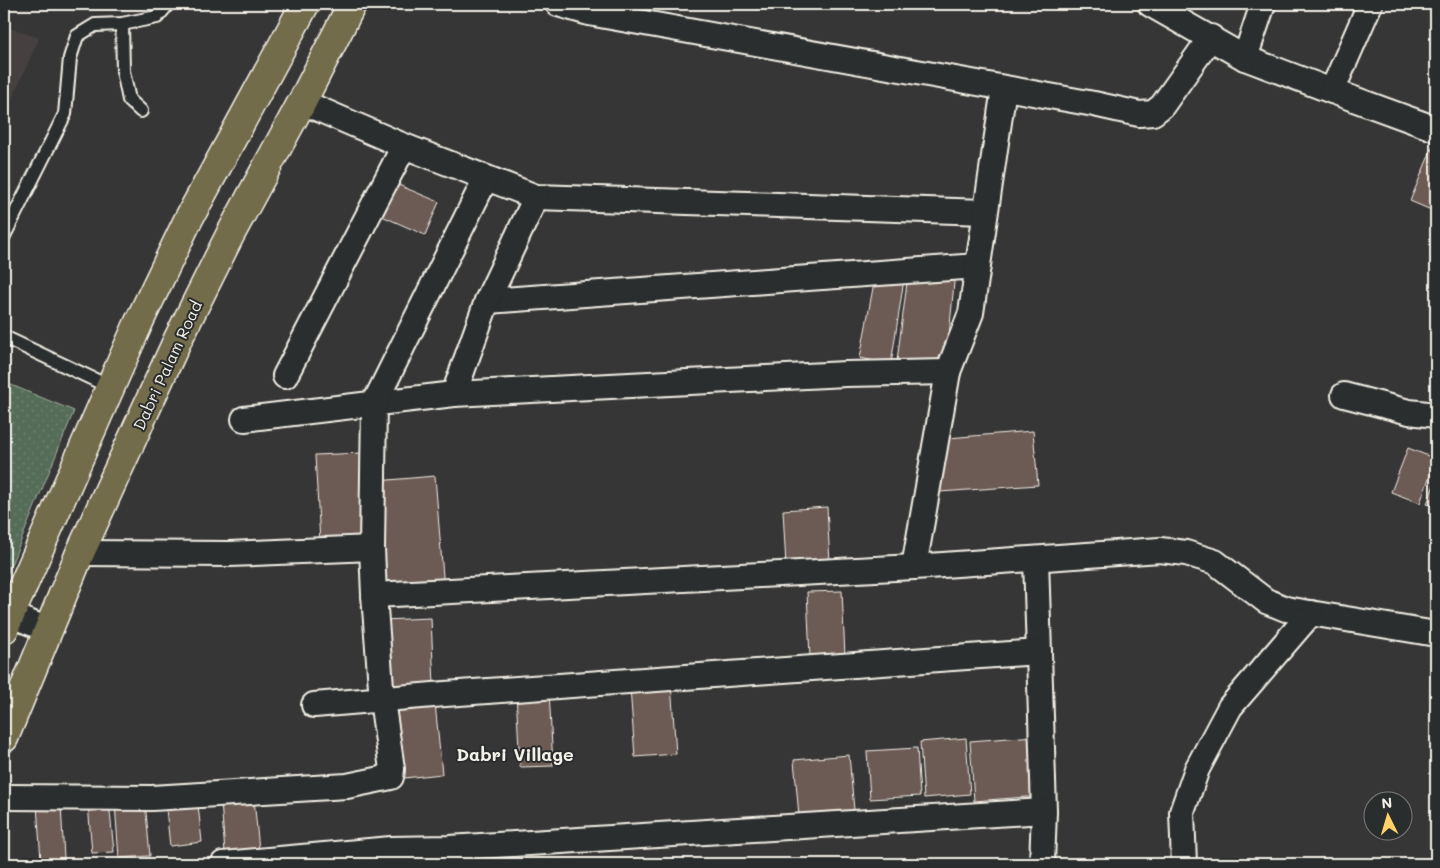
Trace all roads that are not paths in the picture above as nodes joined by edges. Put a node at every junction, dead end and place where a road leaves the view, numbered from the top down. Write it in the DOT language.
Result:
graph roads {
  1 [pos="168,4"];
  2 [pos="304,4"];
  3 [pos="352,4"];
  4 [pos="558,4"];
  5 [pos="1150,4"];
  6 [pos="1263,4"];
  7 [pos="1370,4"];
  8 [pos="122,24"];
  9 [pos="1211,38"];
  10 [pos="1245,58"];
  11 [pos="1004,88"];
  12 [pos="1332,92"];
  13 [pos="302,102"];
  14 [pos="141,111"];
  15 [pos="1436,129"];
  16 [pos="404,146"];
  17 [pos="486,178"];
  18 [pos="536,197"];
  19 [pos="986,212"];
  20 [pos="4,236"];
  21 [pos="978,266"];
  22 [pos="487,301"];
  23 [pos="4,338"];
  24 [pos="948,372"];
  25 [pos="285,376"];
  26 [pos="110,387"];
  27 [pos="454,394"];
  28 [pos="1344,395"];
  29 [pos="374,404"];
  30 [pos="1436,415"];
  31 [pos="244,419"];
  32 [pos="372,548"];
  33 [pos="80,553"];
  34 [pos="1036,559"];
  35 [pos="914,567"];
  36 [pos="374,595"];
  37 [pos="1311,613"];
  38 [pos="6,618"];
  39 [pos="48,630"];
  40 [pos="1436,634"];
  41 [pos="1038,652"];
  42 [pos="382,700"];
  43 [pos="314,705"];
  44 [pos="4,738"];
  45 [pos="4,797"];
  46 [pos="1044,811"];
  47 [pos="450,856"];
  48 [pos="223,864"];
  49 [pos="1042,864"];
  50 [pos="1184,864"];
  1 -- 8 [label="lane"];
  2 -- 26 [label="main road"];
  3 -- 13 [label="main road, Dabri Palam Road"];
  4 -- 11 [label="street"];
  5 -- 9 [label="street"];
  6 -- 10 [label="street"];
  7 -- 12 [label="street"];
  8 -- 14 [label="lane"];
  8 -- 20 [label="lane"];
  9 -- 10 [label="street"];
  9 -- 11 [label="street"];
  10 -- 12 [label="street"];
  11 -- 19 [label="street"];
  12 -- 15 [label="street"];
  13 -- 16 [label="street"];
  13 -- 33 [label="main road, Dabri Palam Road"];
  16 -- 17 [label="street"];
  16 -- 25 [label="street"];
  17 -- 18 [label="street"];
  17 -- 29 [label="street"];
  18 -- 19 [label="street"];
  18 -- 22 [label="street"];
  19 -- 21 [label="street"];
  21 -- 22 [label="street"];
  21 -- 24 [label="street"];
  22 -- 27 [label="street"];
  23 -- 26 [label="lane"];
  24 -- 27 [label="street"];
  24 -- 35 [label="street"];
  26 -- 38 [label="main road"];
  27 -- 29 [label="street"];
  28 -- 30 [label="street"];
  29 -- 31 [label="street"];
  29 -- 32 [label="street"];
  32 -- 33 [label="street"];
  32 -- 36 [label="street"];
  33 -- 39 [label="main road, Dabri Palam Road"];
  34 -- 35 [label="street"];
  34 -- 37 [label="street"];
  34 -- 41 [label="street"];
  35 -- 36 [label="street"];
  36 -- 42 [label="street"];
  37 -- 40 [label="street"];
  37 -- 50 [label="street"];
  38 -- 39 [label="street"];
  39 -- 44 [label="main road, Dabri Palam Road"];
  41 -- 42 [label="street"];
  41 -- 46 [label="street"];
  42 -- 43 [label="street"];
  42 -- 45 [label="street"];
  46 -- 47 [label="street"];
  46 -- 49 [label="street"];
  47 -- 48 [label="street"];
}
